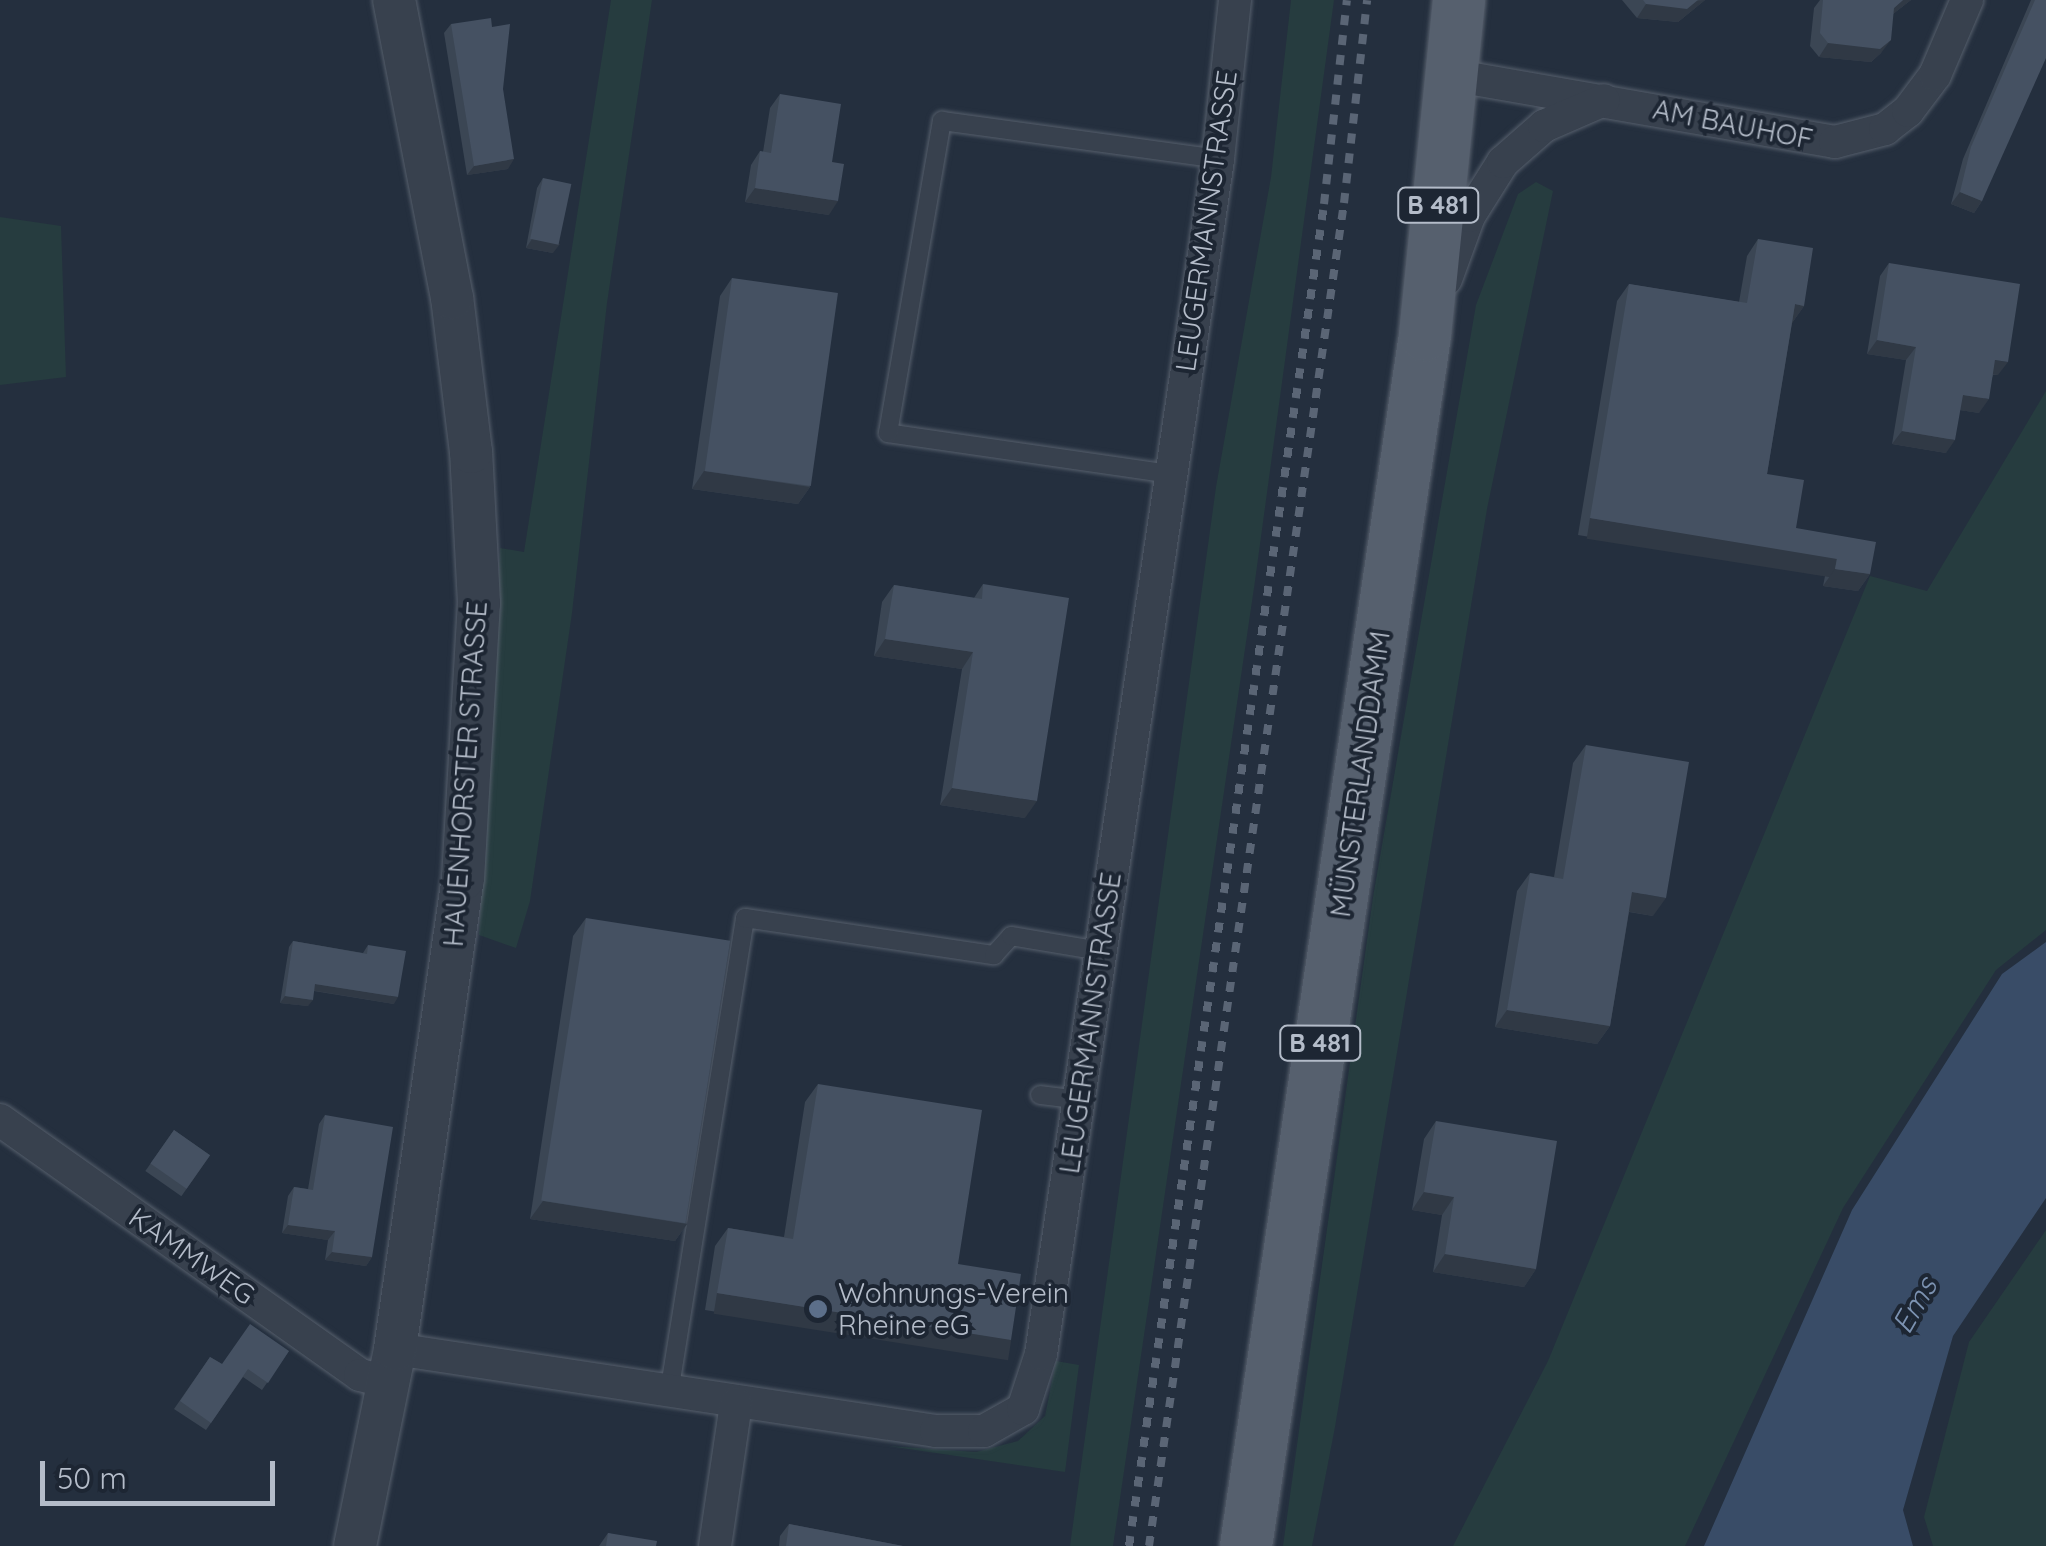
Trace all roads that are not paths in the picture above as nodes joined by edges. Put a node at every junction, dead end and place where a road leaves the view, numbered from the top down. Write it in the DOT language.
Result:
graph roads {
  1 [pos="394,0"];
  2 [pos="1234,0"];
  3 [pos="1459,0"];
  4 [pos="1968,0"];
  5 [pos="1452,74"];
  6 [pos="1604,100"];
  7 [pos="1218,159"];
  8 [pos="1425,335"];
  9 [pos="1172,474"];
  10 [pos="1101,950"];
  11 [pos="1040,1095"];
  12 [pos="1079,1100"];
  13 [pos="0,1120"];
  14 [pos="392,1365"];
  15 [pos="669,1393"];
  16 [pos="736,1404"];
  17 [pos="355,1546"];
  18 [pos="715,1546"];
  19 [pos="1246,1546"];
  1 -- 14 [label="street, HAUENHORSTER STRASSE"];
  2 -- 7 [label="street, LEUGERMANNSTRASSE"];
  3 -- 5 [label="main road, MÜNSTERLANDDAMM / B 481"];
  4 -- 6 [label="street, AM BAUHOF"];
  5 -- 6 [label="street, AM BAUHOF"];
  5 -- 8 [label="main road, MÜNSTERLANDDAMM / B 481"];
  6 -- 8 [label="street"];
  7 -- 9 [label="street, LEUGERMANNSTRASSE"];
  7 -- 9 [label="lane"];
  8 -- 19 [label="main road, MÜNSTERLANDDAMM / B 481"];
  9 -- 10 [label="street, LEUGERMANNSTRASSE"];
  10 -- 12 [label="street, LEUGERMANNSTRASSE"];
  10 -- 15 [label="lane"];
  11 -- 12 [label="lane"];
  12 -- 16 [label="street, LEUGERMANNSTRASSE"];
  13 -- 14 [label="street, KAMMWEG"];
  14 -- 15 [label="street, LEUGERMANNSTRASSE"];
  14 -- 17 [label="street, HAUENHORSTER STRASSE"];
  15 -- 16 [label="street, LEUGERMANNSTRASSE"];
  16 -- 18 [label="street"];
}
